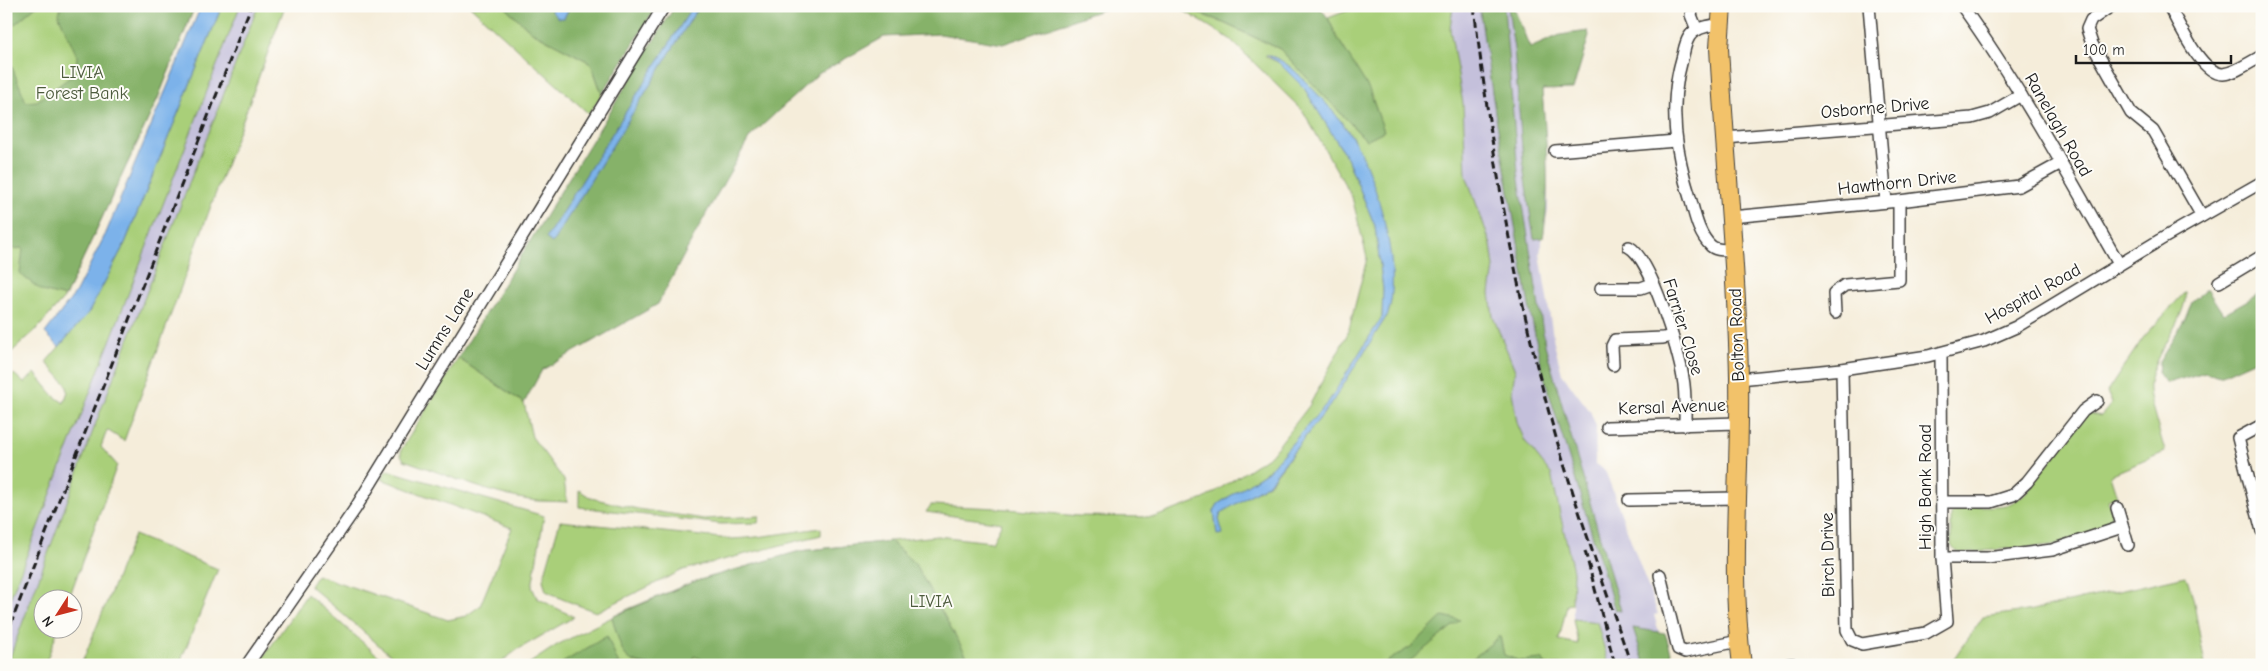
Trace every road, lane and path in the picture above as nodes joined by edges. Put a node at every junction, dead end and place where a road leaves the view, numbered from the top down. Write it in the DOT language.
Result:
graph roads {
  1 [pos="664,6"];
  2 [pos="1694,6"];
  3 [pos="1722,6"];
  4 [pos="1869,6"];
  5 [pos="1962,6"];
  6 [pos="2111,6"];
  7 [pos="2169,6"];
  8 [pos="1719,24"];
  9 [pos="1697,30"];
  10 [pos="2262,56"];
  11 [pos="2022,95"];
  12 [pos="1878,126"];
  13 [pos="1725,138"];
  14 [pos="1676,141"];
  15 [pos="1555,151"];
  16 [pos="2061,163"];
  17 [pos="2262,182"];
  18 [pos="1900,201"];
  19 [pos="1886,202"];
  20 [pos="2202,216"];
  21 [pos="1731,217"];
  22 [pos="1629,247"];
  23 [pos="1733,249"];
  24 [pos="2262,256"];
  25 [pos="2119,264"];
  26 [pos="2219,282"];
  27 [pos="1652,284"];
  28 [pos="1601,288"];
  29 [pos="1835,313"];
  30 [pos="1672,336"];
  31 [pos="1941,353"];
  32 [pos="1613,365"];
  33 [pos="1842,369"];
  34 [pos="1739,379"];
  35 [pos="2098,401"];
  36 [pos="1738,422"];
  37 [pos="1685,424"];
  38 [pos="2262,425"];
  39 [pos="1607,427"];
  40 [pos="1737,498"];
  41 [pos="1629,500"];
  42 [pos="1942,502"];
  43 [pos="2117,508"];
  44 [pos="2122,527"];
  45 [pos="2262,531"];
  46 [pos="2128,545"];
  47 [pos="1942,558"];
  48 [pos="1660,575"];
  49 [pos="1946,621"];
  50 [pos="1739,641"];
  51 [pos="248,665"];
  52 [pos="1742,665"];
  1 -- 51 [label="street, Lumns Lane"];
  2 -- 9 [label="street"];
  3 -- 8 [label="main road, Bolton Road"];
  4 -- 12 [label="street"];
  5 -- 11 [label="street, Ranelagh Road"];
  6 -- 20 [label="street"];
  7 -- 10 [label="street"];
  8 -- 9 [label="street"];
  8 -- 13 [label="main road, Bolton Road"];
  9 -- 14 [label="street"];
  11 -- 12 [label="street, Osborne Drive"];
  11 -- 16 [label="street, Ranelagh Road"];
  12 -- 13 [label="street, Osborne Drive"];
  12 -- 19 [label="street"];
  13 -- 21 [label="main road, Bolton Road"];
  14 -- 15 [label="street"];
  14 -- 23 [label="street"];
  16 -- 18 [label="street, Hawthorn Drive"];
  16 -- 25 [label="street, Ranelagh Road"];
  17 -- 20 [label="street, Hospital Road"];
  18 -- 19 [label="street, Hawthorn Drive"];
  18 -- 29 [label="street"];
  19 -- 21 [label="street, Hawthorn Drive"];
  20 -- 25 [label="street, Hospital Road"];
  21 -- 23 [label="main road, Bolton Road"];
  22 -- 27 [label="street, Farrier Close"];
  23 -- 34 [label="main road, Bolton Road"];
  24 -- 26 [label="street"];
  25 -- 31 [label="street, Hospital Road"];
  27 -- 28 [label="street"];
  27 -- 30 [label="street, Farrier Close"];
  30 -- 32 [label="street"];
  30 -- 37 [label="street, Farrier Close"];
  31 -- 33 [label="street, Hospital Road"];
  31 -- 42 [label="street, High Bank Road"];
  33 -- 34 [label="street, Hospital Road"];
  33 -- 49 [label="street, Birch Drive"];
  34 -- 36 [label="main road, Bolton Road"];
  35 -- 42 [label="street"];
  36 -- 37 [label="street, Kersal Avenue"];
  36 -- 40 [label="main road, Bolton Road"];
  37 -- 39 [label="street, Kersal Avenue"];
  38 -- 45 [label="street"];
  40 -- 41 [label="street"];
  40 -- 50 [label="main road, Bolton Road"];
  42 -- 47 [label="street, High Bank Road"];
  43 -- 44 [label="street"];
  44 -- 46 [label="street"];
  44 -- 47 [label="street"];
  47 -- 49 [label="street, High Bank Road"];
  48 -- 50 [label="street"];
  50 -- 52 [label="main road, Bolton Road"];
}
